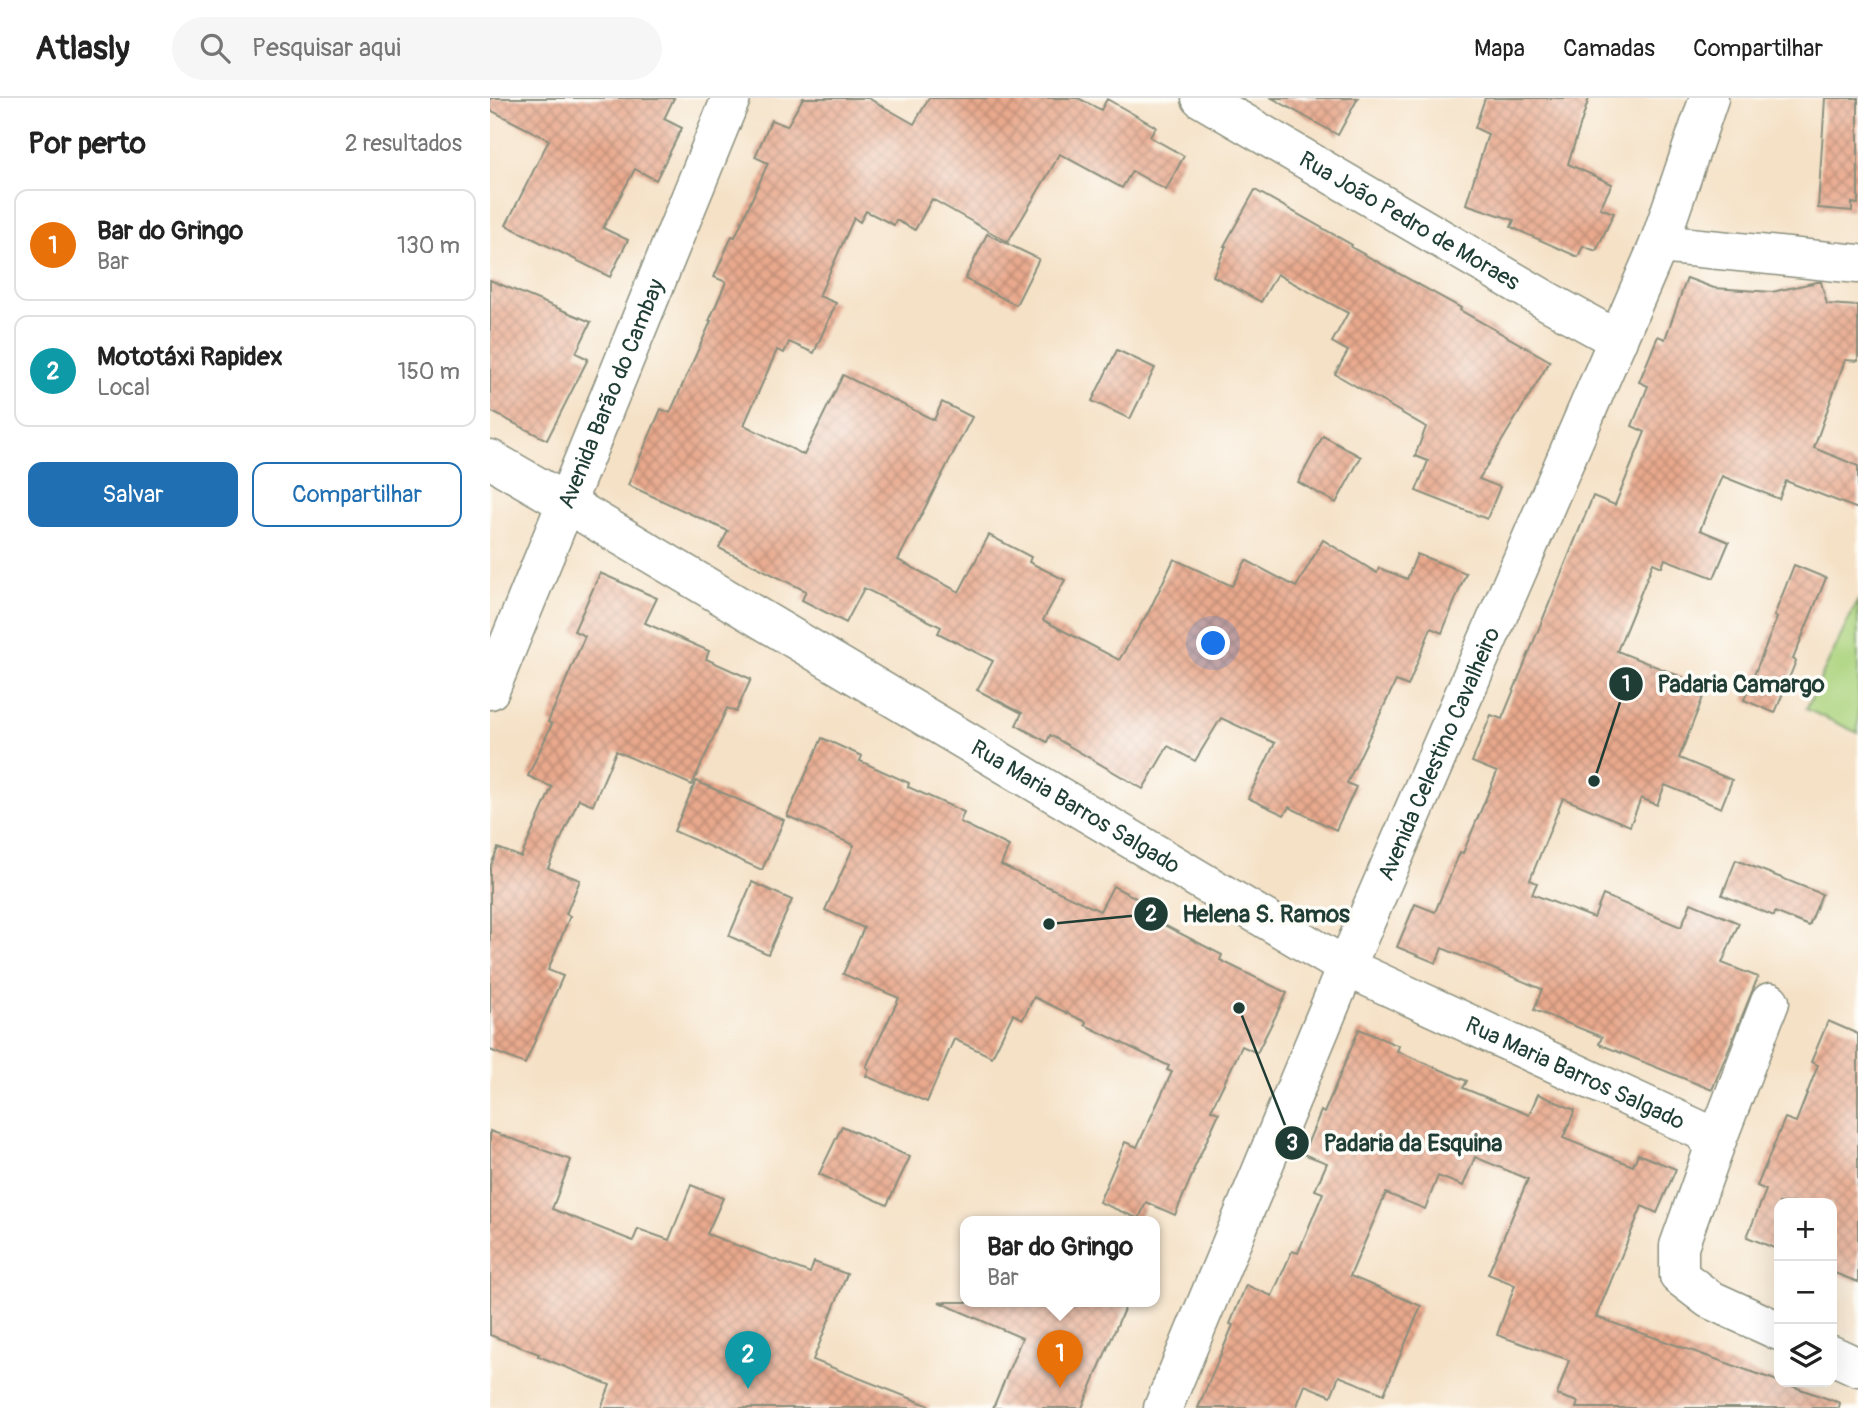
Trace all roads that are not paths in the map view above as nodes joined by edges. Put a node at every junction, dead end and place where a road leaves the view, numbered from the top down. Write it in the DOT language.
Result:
graph roads {
  1 [pos="731,98"];
  2 [pos="1709,98"];
  3 [pos="1203,99"];
  4 [pos="1659,244"];
  5 [pos="1858,264"];
  6 [pos="1618,340"];
  7 [pos="490,459"];
  8 [pos="566,502"];
  9 [pos="490,690"];
  10 [pos="1346,967"];
  11 [pos="1770,1002"];
  12 [pos="1714,1148"];
  13 [pos="1774,1329"];
  14 [pos="1837,1357"];
  15 [pos="1858,1367"];
  16 [pos="1163,1408"];
  1 -- 8 [label="street, Avenida Barão do Cambay"];
  2 -- 4 [label="street, Avenida Celestino Cavalheiro"];
  3 -- 6 [label="street, Rua João Pedro de Moraes"];
  4 -- 5 [label="street"];
  4 -- 6 [label="street, Avenida Celestino Cavalheiro"];
  6 -- 10 [label="street, Avenida Celestino Cavalheiro"];
  7 -- 8 [label="street, Rua Maria Barros Salgado"];
  8 -- 9 [label="street, Avenida Barão do Cambay"];
  8 -- 10 [label="street, Rua Maria Barros Salgado"];
  10 -- 12 [label="street, Rua Maria Barros Salgado"];
  10 -- 16 [label="street, Avenida Celestino Cavalheiro"];
  11 -- 12 [label="street"];
  12 -- 13 [label="street"];
  14 -- 15 [label="street"];
}
